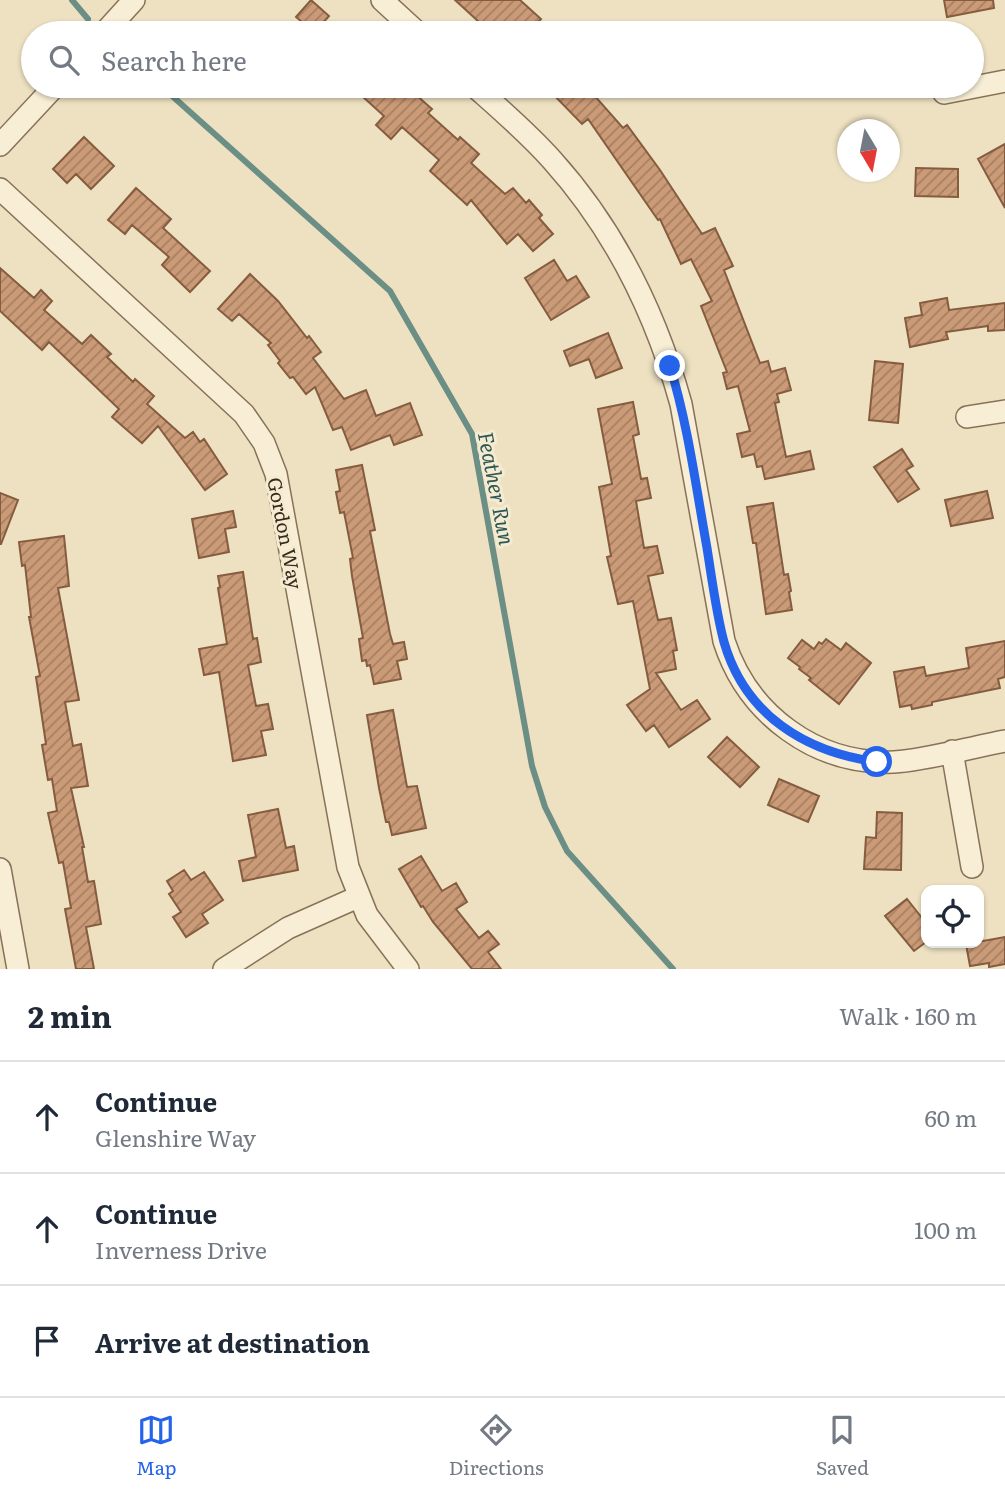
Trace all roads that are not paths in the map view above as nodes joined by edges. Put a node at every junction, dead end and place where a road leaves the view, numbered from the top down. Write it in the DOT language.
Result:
graph roads {
  1 [pos="134,0"];
  2 [pos="382,0"];
  3 [pos="115,21"];
  4 [pos="405,21"];
  5 [pos="1005,81"];
  6 [pos="984,85"];
  7 [pos="44,98"];
  8 [pos="487,98"];
  9 [pos="0,145"];
  10 [pos="0,189"];
  11 [pos="1005,411"];
  12 [pos="967,417"];
  13 [pos="1005,741"];
  14 [pos="952,751"];
  15 [pos="972,867"];
  16 [pos="0,869"];
  17 [pos="358,897"];
  18 [pos="18,969"];
  19 [pos="224,969"];
  20 [pos="408,969"];
  1 -- 3 [label="street"];
  2 -- 4 [label="street"];
  5 -- 6 [label="street"];
  7 -- 9 [label="street"];
  8 -- 14 [label="street"];
  10 -- 17 [label="street, Gordon Way"];
  11 -- 12 [label="street"];
  13 -- 14 [label="street"];
  14 -- 15 [label="street"];
  16 -- 18 [label="street"];
  17 -- 19 [label="street"];
  17 -- 20 [label="street, Gordon Way"];
}
